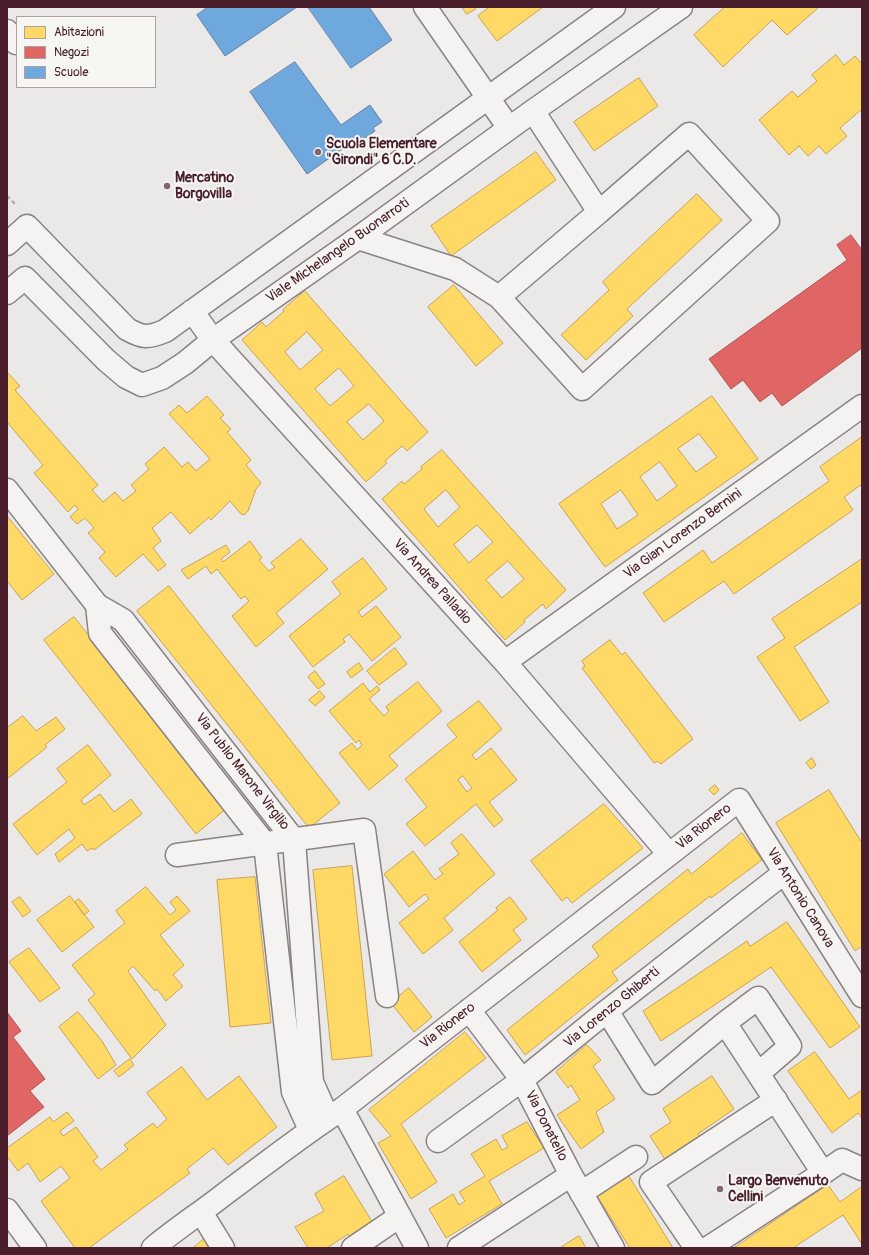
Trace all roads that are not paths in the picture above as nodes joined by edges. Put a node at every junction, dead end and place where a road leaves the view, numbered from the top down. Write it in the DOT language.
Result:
graph roads {
  1 [pos="425,7"];
  2 [pos="614,7"];
  3 [pos="681,7"];
  4 [pos="487,98"];
  5 [pos="534,111"];
  6 [pos="509,128"];
  7 [pos="599,212"];
  8 [pos="358,238"];
  9 [pos="7,244"];
  10 [pos="7,293"];
  11 [pos="499,297"];
  12 [pos="192,311"];
  13 [pos="213,340"];
  14 [pos="862,406"];
  15 [pos="7,490"];
  16 [pos="97,605"];
  17 [pos="505,662"];
  18 [pos="739,800"];
  19 [pos="294,840"];
  20 [pos="265,844"];
  21 [pos="669,854"];
  22 [pos="177,855"];
  23 [pos="784,873"];
  24 [pos="387,996"];
  25 [pos="862,996"];
  26 [pos="469,1010"];
  27 [pos="607,1011"];
  28 [pos="725,1023"];
  29 [pos="759,1073"];
  30 [pos="522,1080"];
  31 [pos="776,1100"];
  32 [pos="335,1114"];
  33 [pos="310,1130"];
  34 [pos="438,1141"];
  35 [pos="636,1157"];
  36 [pos="862,1169"];
  37 [pos="823,1173"];
  38 [pos="576,1184"];
  39 [pos="7,1210"];
  40 [pos="201,1212"];
  41 [pos="400,1216"];
  42 [pos="35,1248"];
  43 [pos="153,1248"];
  44 [pos="223,1248"];
  45 [pos="353,1248"];
  46 [pos="417,1248"];
  47 [pos="458,1248"];
  48 [pos="613,1248"];
  49 [pos="696,1248"];
  50 [pos="708,1248"];
  1 -- 4 [label="street"];
  2 -- 4 [label="street"];
  3 -- 5 [label="street, Viale Michelangelo Buonarroti"];
  4 -- 6 [label="street"];
  4 -- 12 [label="street"];
  5 -- 6 [label="street, Viale Michelangelo Buonarroti"];
  5 -- 7 [label="street"];
  6 -- 8 [label="street, Viale Michelangelo Buonarroti"];
  7 -- 11 [label="street"];
  7 -- 11 [label="street"];
  8 -- 11 [label="street"];
  8 -- 13 [label="street, Viale Michelangelo Buonarroti"];
  9 -- 12 [label="street"];
  10 -- 13 [label="street, Viale Michelangelo Buonarroti"];
  12 -- 13 [label="street, Via Andrea Palladio"];
  13 -- 17 [label="street, Via Andrea Palladio"];
  14 -- 17 [label="street, Via Gian Lorenzo Bernini"];
  15 -- 16 [label="street, Via Publio Marone Virgilio"];
  16 -- 19 [label="street, Via Publio Marone Virgilio"];
  16 -- 20 [label="street, Via Publio Marone Virgilio"];
  17 -- 21 [label="street, Via Andrea Palladio"];
  18 -- 21 [label="street, Via Rionero"];
  18 -- 23 [label="street, Via Antonio Canova"];
  19 -- 20 [label="street"];
  19 -- 24 [label="street"];
  19 -- 32 [label="street, Via Publio Marone Virgilio"];
  20 -- 22 [label="street"];
  20 -- 33 [label="street, Via Publio Marone Virgilio"];
  21 -- 26 [label="street, Via Rionero"];
  23 -- 25 [label="street, Via Antonio Canova"];
  23 -- 27 [label="street, Via Lorenzo Ghiberti"];
  26 -- 30 [label="street, Via Donatello"];
  26 -- 32 [label="street, Via Rionero"];
  27 -- 28 [label="street"];
  27 -- 30 [label="street, Via Lorenzo Ghiberti"];
  28 -- 29 [label="street"];
  28 -- 29 [label="street"];
  29 -- 31 [label="street"];
  30 -- 34 [label="street, Via Lorenzo Ghiberti"];
  30 -- 38 [label="street, Via Donatello"];
  31 -- 37 [label="street"];
  31 -- 49 [label="street"];
  32 -- 33 [label="street, Via Rionero"];
  32 -- 41 [label="street, Via Publio Marone Virgilio"];
  33 -- 40 [label="street, Via Rionero"];
  35 -- 38 [label="street"];
  36 -- 37 [label="street"];
  37 -- 50 [label="street"];
  38 -- 47 [label="street"];
  38 -- 48 [label="street, Via Donatello"];
  39 -- 42 [label="street"];
  40 -- 43 [label="street, Via Rionero"];
  40 -- 44 [label="street"];
  41 -- 45 [label="street"];
  41 -- 46 [label="street, Via Publio Marone Virgilio"];
}
